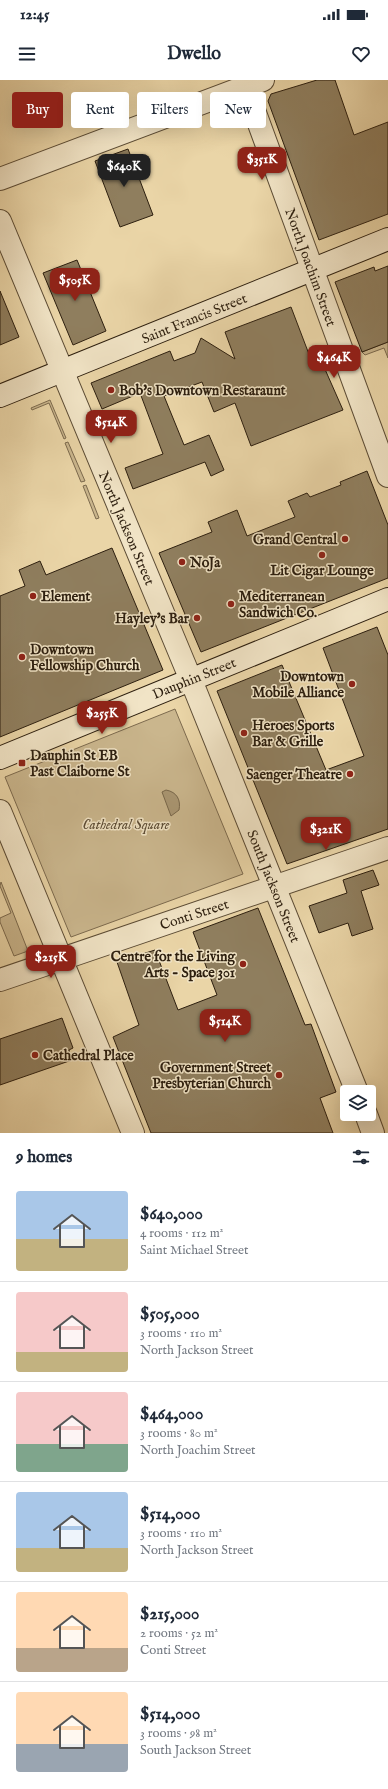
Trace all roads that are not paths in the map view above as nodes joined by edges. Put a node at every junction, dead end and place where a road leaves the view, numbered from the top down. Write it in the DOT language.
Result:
graph roads {
  1 [pos="250,82"];
  2 [pos="0,179"];
  3 [pos="0,221"];
  4 [pos="388,239"];
  5 [pos="312,270"];
  6 [pos="62,370"];
  7 [pos="0,396"];
  8 [pos="388,476"];
  9 [pos="388,599"];
  10 [pos="191,680"];
  11 [pos="0,758"];
  12 [pos="0,811"];
  13 [pos="388,848"];
  14 [pos="275,887"];
  15 [pos="61,958"];
  16 [pos="0,980"];
  17 [pos="354,1085"];
  18 [pos="369,1121"];
  19 [pos="133,1133"];
  20 [pos="373,1133"];
  1 -- 2 [label="street"];
  1 -- 5 [label="street, North Joachim Street"];
  3 -- 6 [label="street, North Jackson Street"];
  4 -- 5 [label="street, Saint Francis Street"];
  5 -- 6 [label="street, Saint Francis Street"];
  5 -- 8 [label="street, North Joachim Street"];
  6 -- 7 [label="street, Saint Francis Street"];
  6 -- 10 [label="street, North Jackson Street"];
  9 -- 10 [label="street, Dauphin Street"];
  10 -- 11 [label="street, Dauphin Street"];
  10 -- 14 [label="street, South Jackson Street"];
  12 -- 15 [label="street"];
  13 -- 14 [label="street, Conti Street"];
  14 -- 15 [label="street, Conti Street"];
  14 -- 17 [label="street, South Jackson Street"];
  15 -- 16 [label="street, Conti Street"];
  15 -- 19 [label="street"];
  18 -- 20 [label="street"];
}
